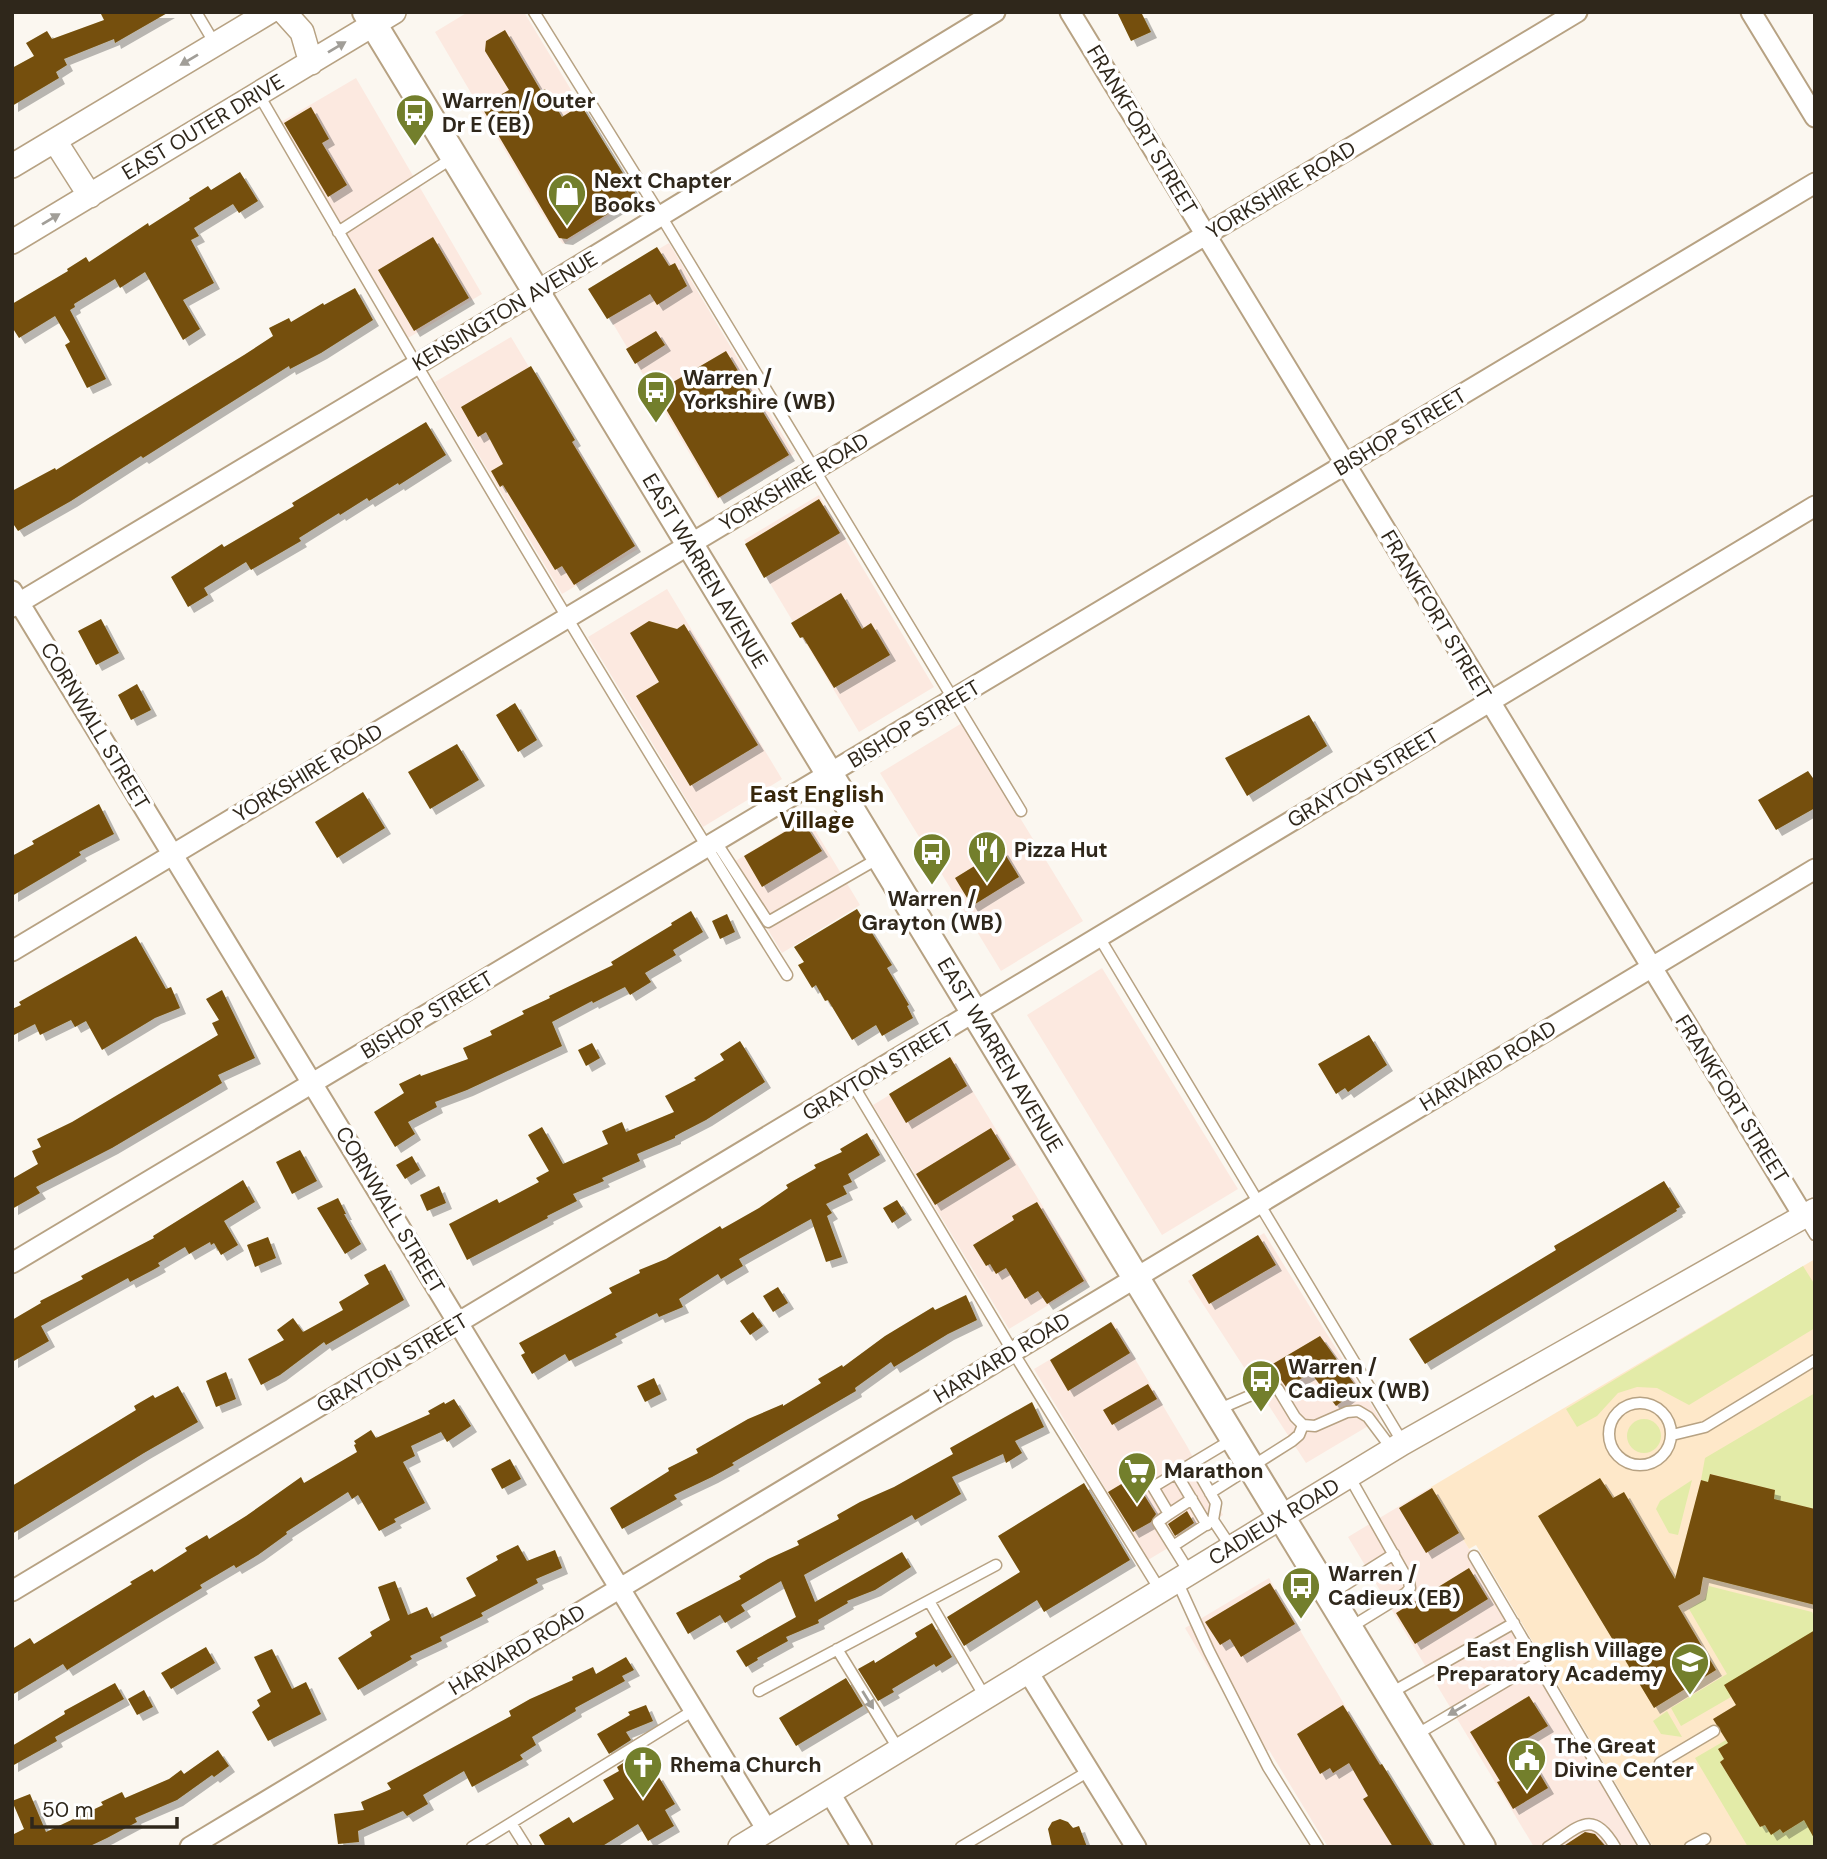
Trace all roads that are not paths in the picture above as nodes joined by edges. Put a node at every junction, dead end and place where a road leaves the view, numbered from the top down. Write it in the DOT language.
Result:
graph roads {
  1 [pos="196,12"];
  2 [pos="269,12"];
  3 [pos="284,12"];
  4 [pos="534,12"];
  5 [pos="995,12"];
  6 [pos="1070,12"];
  7 [pos="1577,12"];
  8 [pos="1751,12"];
  9 [pos="378,17"];
  10 [pos="215,44"];
  11 [pos="311,63"];
  12 [pos="258,94"];
  13 [pos="1815,117"];
  14 [pos="55,141"];
  15 [pos="454,157"];
  16 [pos="12,166"];
  17 [pos="1815,183"];
  18 [pos="90,195"];
  19 [pos="661,216"];
  20 [pos="338,232"];
  21 [pos="1206,235"];
  22 [pos="12,242"];
  23 [pos="536,292"];
  24 [pos="416,365"];
  25 [pos="1345,466"];
  26 [pos="815,469"];
  27 [pos="1815,506"];
  28 [pos="689,545"];
  29 [pos="15,600"];
  30 [pos="567,618"];
  31 [pos="954,700"];
  32 [pos="1489,702"];
  33 [pos="829,775"];
  34 [pos="1021,811"];
  35 [pos="711,845"];
  36 [pos="174,854"];
  37 [pos="880,858"];
  38 [pos="1815,869"];
  39 [pos="1099,937"];
  40 [pos="12,951"];
  41 [pos="1651,968"];
  42 [pos="787,975"];
  43 [pos="974,1012"];
  44 [pos="313,1084"];
  45 [pos="853,1085"];
  46 [pos="1259,1203"];
  47 [pos="1811,1221"];
  48 [pos="12,1264"];
  49 [pos="1136,1278"];
  50 [pos="458,1322"];
  51 [pos="1013,1352"];
  52 [pos="1815,1360"];
  53 [pos="1216,1410"];
  54 [pos="1303,1424"];
  55 [pos="1671,1435"];
  56 [pos="1234,1439"];
  57 [pos="1398,1447"];
  58 [pos="1193,1463"];
  59 [pos="1251,1468"];
  60 [pos="1176,1473"];
  61 [pos="1349,1476"];
  62 [pos="1210,1493"];
  63 [pos="1192,1499"];
  64 [pos="1169,1514"];
  65 [pos="1281,1517"];
  66 [pos="1210,1522"];
  67 [pos="1173,1546"];
  68 [pos="1231,1547"];
  69 [pos="1394,1554"];
  70 [pos="1474,1556"];
  71 [pos="996,1564"];
  72 [pos="1176,1581"];
  73 [pos="620,1588"];
  74 [pos="12,1591"];
  75 [pos="1329,1595"];
  76 [pos="929,1601"];
  77 [pos="1514,1623"];
  78 [pos="1349,1628"];
  79 [pos="837,1649"];
  80 [pos="1537,1663"];
  81 [pos="1028,1672"];
  82 [pos="759,1691"];
  83 [pos="1389,1694"];
  84 [pos="985,1698"];
  85 [pos="694,1710"];
  86 [pos="1714,1731"];
  87 [pos="1414,1736"];
  88 [pos="900,1750"];
  89 [pos="1660,1763"];
  90 [pos="1089,1771"];
  91 [pos="830,1793"];
  92 [pos="511,1823"];
  93 [pos="767,1830"];
  94 [pos="1705,1839"];
  95 [pos="190,1847"];
  96 [pos="472,1847"];
  97 [pos="526,1847"];
  98 [pos="740,1847"];
  99 [pos="862,1847"];
  100 [pos="961,1847"];
  101 [pos="1136,1847"];
  102 [pos="1318,1847"];
  103 [pos="1482,1847"];
  104 [pos="1548,1847"];
  105 [pos="1615,1847"];
  106 [pos="1644,1847"];
  107 [pos="1690,1847"];
  1 -- 10 [label="lane"];
  2 -- 10 [label="street"];
  3 -- 11 [label="street"];
  4 -- 19 [label="lane"];
  5 -- 19 [label="street, KENSINGTON AVENUE"];
  6 -- 21 [label="street, FRANKFORT STREET"];
  7 -- 21 [label="street, YORKSHIRE ROAD"];
  8 -- 13 [label="street"];
  11 -- 9 [label="street, EAST OUTER DRIVE, one-way"];
  9 -- 15 [label="main road, EAST WARREN AVENUE"];
  10 -- 14 [label="street, one-way"];
  11 -- 12 [label="street, EAST OUTER DRIVE"];
  12 -- 18 [label="street, EAST OUTER DRIVE"];
  12 -- 20 [label="lane"];
  14 -- 16 [label="street"];
  14 -- 18 [label="street"];
  15 -- 20 [label="lane"];
  15 -- 23 [label="main road, EAST WARREN AVENUE"];
  17 -- 25 [label="street, BISHOP STREET"];
  22 -- 18 [label="street, EAST OUTER DRIVE, one-way"];
  19 -- 23 [label="street, KENSINGTON AVENUE"];
  19 -- 26 [label="lane"];
  20 -- 24 [label="lane"];
  21 -- 25 [label="street, FRANKFORT STREET"];
  21 -- 26 [label="street, YORKSHIRE ROAD"];
  23 -- 24 [label="street, KENSINGTON AVENUE"];
  23 -- 28 [label="main road, EAST WARREN AVENUE"];
  24 -- 29 [label="street, KENSINGTON AVENUE"];
  24 -- 30 [label="lane"];
  25 -- 31 [label="street, BISHOP STREET"];
  25 -- 32 [label="street, FRANKFORT STREET"];
  26 -- 28 [label="street, YORKSHIRE ROAD"];
  26 -- 31 [label="lane"];
  27 -- 32 [label="street, GRAYTON STREET"];
  28 -- 30 [label="street, YORKSHIRE ROAD"];
  28 -- 33 [label="main road, EAST WARREN AVENUE"];
  29 -- 36 [label="street, CORNWALL STREET"];
  30 -- 35 [label="lane"];
  30 -- 36 [label="street, YORKSHIRE ROAD"];
  31 -- 33 [label="street, BISHOP STREET"];
  31 -- 34 [label="lane"];
  32 -- 39 [label="street, GRAYTON STREET"];
  32 -- 41 [label="street, FRANKFORT STREET"];
  33 -- 35 [label="street, BISHOP STREET"];
  33 -- 37 [label="main road, EAST WARREN AVENUE"];
  35 -- 37 [label="lane"];
  35 -- 42 [label="lane"];
  35 -- 44 [label="street, BISHOP STREET"];
  36 -- 40 [label="street, YORKSHIRE ROAD"];
  36 -- 44 [label="street, CORNWALL STREET"];
  37 -- 43 [label="main road, EAST WARREN AVENUE"];
  38 -- 41 [label="street, HARVARD ROAD"];
  39 -- 43 [label="street, GRAYTON STREET"];
  39 -- 46 [label="lane"];
  41 -- 46 [label="street, HARVARD ROAD"];
  41 -- 47 [label="street, FRANKFORT STREET"];
  43 -- 45 [label="street, GRAYTON STREET"];
  43 -- 49 [label="main road, EAST WARREN AVENUE"];
  44 -- 48 [label="street, BISHOP STREET"];
  44 -- 50 [label="street, CORNWALL STREET"];
  45 -- 50 [label="street, GRAYTON STREET"];
  45 -- 51 [label="lane"];
  46 -- 49 [label="street, HARVARD ROAD"];
  46 -- 57 [label="lane"];
  47 -- 57 [label="street, CADIEUX ROAD"];
  49 -- 51 [label="street, HARVARD ROAD"];
  49 -- 53 [label="main road, EAST WARREN AVENUE"];
  50 -- 73 [label="street, CORNWALL STREET"];
  50 -- 74 [label="street, GRAYTON STREET"];
  51 -- 72 [label="lane"];
  51 -- 73 [label="street, HARVARD ROAD"];
  52 -- 55 [label="lane"];
  53 -- 54 [label="lane"];
  53 -- 56 [label="main road, EAST WARREN AVENUE"];
  54 -- 57 [label="lane"];
  54 -- 59 [label="lane"];
  55 -- 55 [label="lane"];
  56 -- 58 [label="lane"];
  56 -- 59 [label="main road, EAST WARREN AVENUE"];
  57 -- 61 [label="street, CADIEUX ROAD"];
  58 -- 60 [label="lane"];
  58 -- 62 [label="lane"];
  59 -- 62 [label="lane"];
  59 -- 65 [label="main road, EAST WARREN AVENUE"];
  60 -- 63 [label="lane"];
  60 -- 64 [label="lane"];
  61 -- 65 [label="street, CADIEUX ROAD"];
  61 -- 69 [label="lane"];
  62 -- 66 [label="lane"];
  63 -- 64 [label="lane"];
  63 -- 66 [label="lane"];
  64 -- 67 [label="lane"];
  65 -- 68 [label="street, CADIEUX ROAD"];
  65 -- 75 [label="main road, EAST WARREN AVENUE"];
  66 -- 67 [label="lane"];
  66 -- 68 [label="lane"];
  67 -- 72 [label="lane"];
  68 -- 72 [label="street, CADIEUX ROAD"];
  69 -- 75 [label="lane"];
  69 -- 78 [label="lane"];
  70 -- 77 [label="lane"];
  71 -- 76 [label="lane"];
  72 -- 81 [label="street, CADIEUX ROAD"];
  72 -- 102 [label="lane"];
  73 -- 85 [label="street, CORNWALL STREET"];
  73 -- 95 [label="street, HARVARD ROAD"];
  75 -- 78 [label="main road, EAST WARREN AVENUE"];
  76 -- 79 [label="lane"];
  76 -- 84 [label="lane"];
  77 -- 80 [label="lane"];
  77 -- 83 [label="lane"];
  78 -- 83 [label="main road, EAST WARREN AVENUE"];
  79 -- 82 [label="lane"];
  79 -- 88 [label="lane, one-way"];
  80 -- 87 [label="lane, one-way"];
  80 -- 106 [label="lane"];
  81 -- 84 [label="street, CADIEUX ROAD"];
  81 -- 90 [label="street"];
  83 -- 87 [label="main road, EAST WARREN AVENUE"];
  84 -- 88 [label="street, CADIEUX ROAD"];
  85 -- 92 [label="lane"];
  85 -- 93 [label="street, CORNWALL STREET"];
  86 -- 89 [label="lane"];
  87 -- 103 [label="main road, EAST WARREN AVENUE"];
  88 -- 91 [label="street, CADIEUX ROAD"];
  90 -- 100 [label="lane"];
  90 -- 101 [label="street"];
  91 -- 93 [label="street, CADIEUX ROAD"];
  91 -- 99 [label="street"];
  92 -- 96 [label="lane"];
  92 -- 97 [label="lane"];
  93 -- 98 [label="street, CADIEUX ROAD"];
  94 -- 107 [label="lane"];
  104 -- 105 [label="lane"];
}
